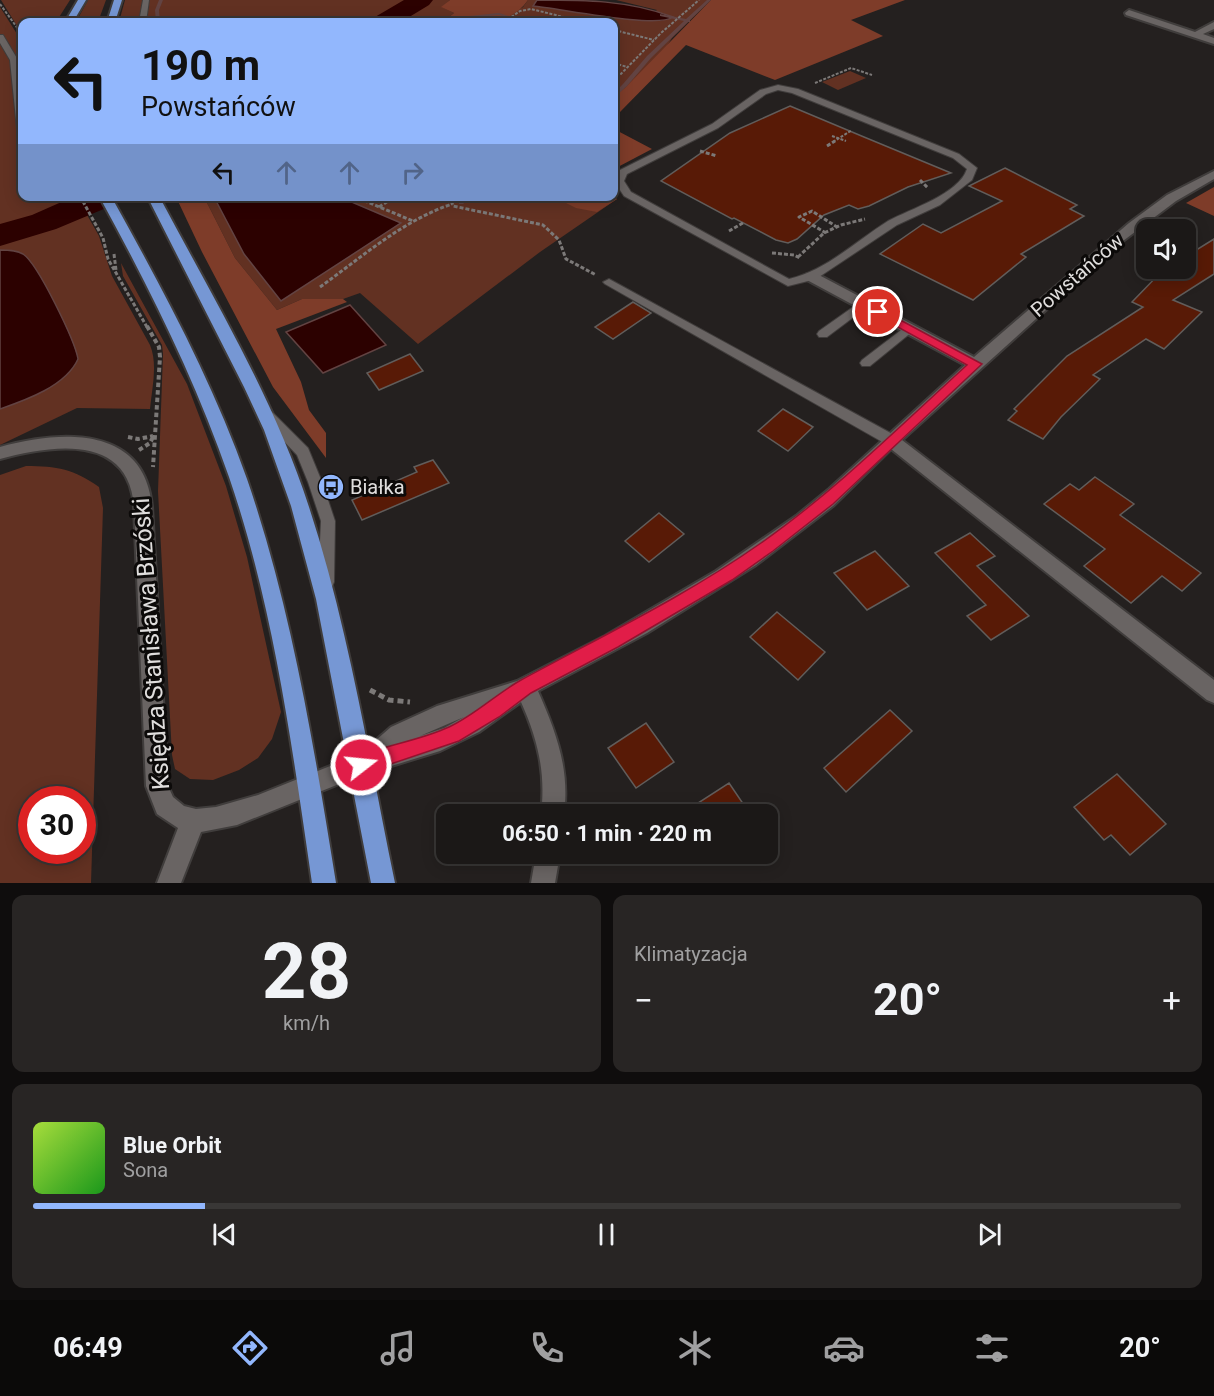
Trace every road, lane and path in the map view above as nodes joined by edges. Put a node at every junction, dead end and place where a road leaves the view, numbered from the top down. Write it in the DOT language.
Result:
graph roads {
  1 [pos="82,0"];
  2 [pos="118,0"];
  3 [pos="146,0"];
  4 [pos="699,0"];
  5 [pos="0,3"];
  6 [pos="1129,13"];
  7 [pos="71,18"];
  8 [pos="112,18"];
  9 [pos="144,18"];
  10 [pos="510,18"];
  11 [pos="568,18"];
  12 [pos="1214,25"];
  13 [pos="18,29"];
  14 [pos="618,31"];
  15 [pos="1195,34"];
  16 [pos="0,37"];
  17 [pos="654,40"];
  18 [pos="1214,41"];
  19 [pos="618,64"];
  20 [pos="627,67"];
  21 [pos="872,75"];
  22 [pos="618,77"];
  23 [pos="795,91"];
  24 [pos="18,99"];
  25 [pos="868,120"];
  26 [pos="832,136"];
  27 [pos="839,138"];
  28 [pos="846,141"];
  29 [pos="827,146"];
  30 [pos="697,150"];
  31 [pos="717,156"];
  32 [pos="1214,174"];
  33 [pos="83,201"];
  34 [pos="108,201"];
  35 [pos="365,201"];
  36 [pos="388,201"];
  37 [pos="453,201"];
  38 [pos="155,202"];
  39 [pos="452,204"];
  40 [pos="379,207"];
  41 [pos="801,211"];
  42 [pos="806,214"];
  43 [pos="414,222"];
  44 [pos="837,227"];
  45 [pos="826,233"];
  46 [pos="812,277"];
  47 [pos="609,282"];
  48 [pos="320,287"];
  49 [pos="863,304"];
  50 [pos="909,328"];
  51 [pos="823,334"];
  52 [pos="866,363"];
  53 [pos="975,364"];
  54 [pos="153,436"];
  55 [pos="891,440"];
  56 [pos="0,453"];
  57 [pos="366,685"];
  58 [pos="525,687"];
  59 [pos="1214,693"];
  60 [pos="419,699"];
  61 [pos="361,765"];
  62 [pos="309,786"];
  63 [pos="553,804"];
  64 [pos="193,821"];
  65 [pos="546,864"];
  66 [pos="169,883"];
  67 [pos="324,883"];
  68 [pos="383,883"];
  69 [pos="543,883"];
  1 -- 7 [label="highway"];
  2 -- 8 [label="highway"];
  3 -- 9 [label="lane"];
  4 -- 17 [label="path"];
  5 -- 13 [label="path"];
  6 -- 15 [label="street"];
  10 -- 11 [label="path"];
  12 -- 15 [label="street"];
  14 -- 17 [label="path"];
  15 -- 18 [label="street"];
  16 -- 24 [label="lane"];
  17 -- 20 [label="path"];
  19 -- 20 [label="path"];
  20 -- 22 [label="path"];
  21 -- 23 [label="path"];
  23 -- 25 [label="lane"];
  23 -- 46 [label="lane"];
  25 -- 27 [label="path"];
  25 -- 46 [label="lane"];
  26 -- 27 [label="path"];
  27 -- 28 [label="path"];
  27 -- 29 [label="path"];
  30 -- 31 [label="path"];
  32 -- 53 [label="street, Powstańców"];
  33 -- 54 [label="path"];
  34 -- 62 [label="highway"];
  35 -- 40 [label="path"];
  36 -- 40 [label="path"];
  37 -- 39 [label="path"];
  38 -- 61 [label="highway"];
  39 -- 43 [label="path"];
  39 -- 47 [label="path"];
  40 -- 43 [label="path"];
  41 -- 42 [label="path"];
  42 -- 44 [label="path"];
  42 -- 45 [label="path"];
  43 -- 48 [label="path"];
  46 -- 49 [label="street"];
  47 -- 55 [label="lane"];
  49 -- 50 [label="street"];
  49 -- 51 [label="lane"];
  50 -- 52 [label="lane"];
  50 -- 53 [label="street"];
  53 -- 55 [label="street, Powstańców"];
  55 -- 58 [label="street, Powstańców"];
  55 -- 59 [label="street"];
  56 -- 64 [label="street, Księdza Stanisława Brzóski"];
  57 -- 60 [label="path"];
  58 -- 61 [label="street, Powstańców"];
  58 -- 63 [label="street"];
  61 -- 62 [label="street, Powstańców"];
  61 -- 68 [label="highway"];
  62 -- 64 [label="street, Księdza Stanisława Brzóski"];
  62 -- 67 [label="highway"];
  64 -- 66 [label="street"];
  65 -- 69 [label="street"];
}
